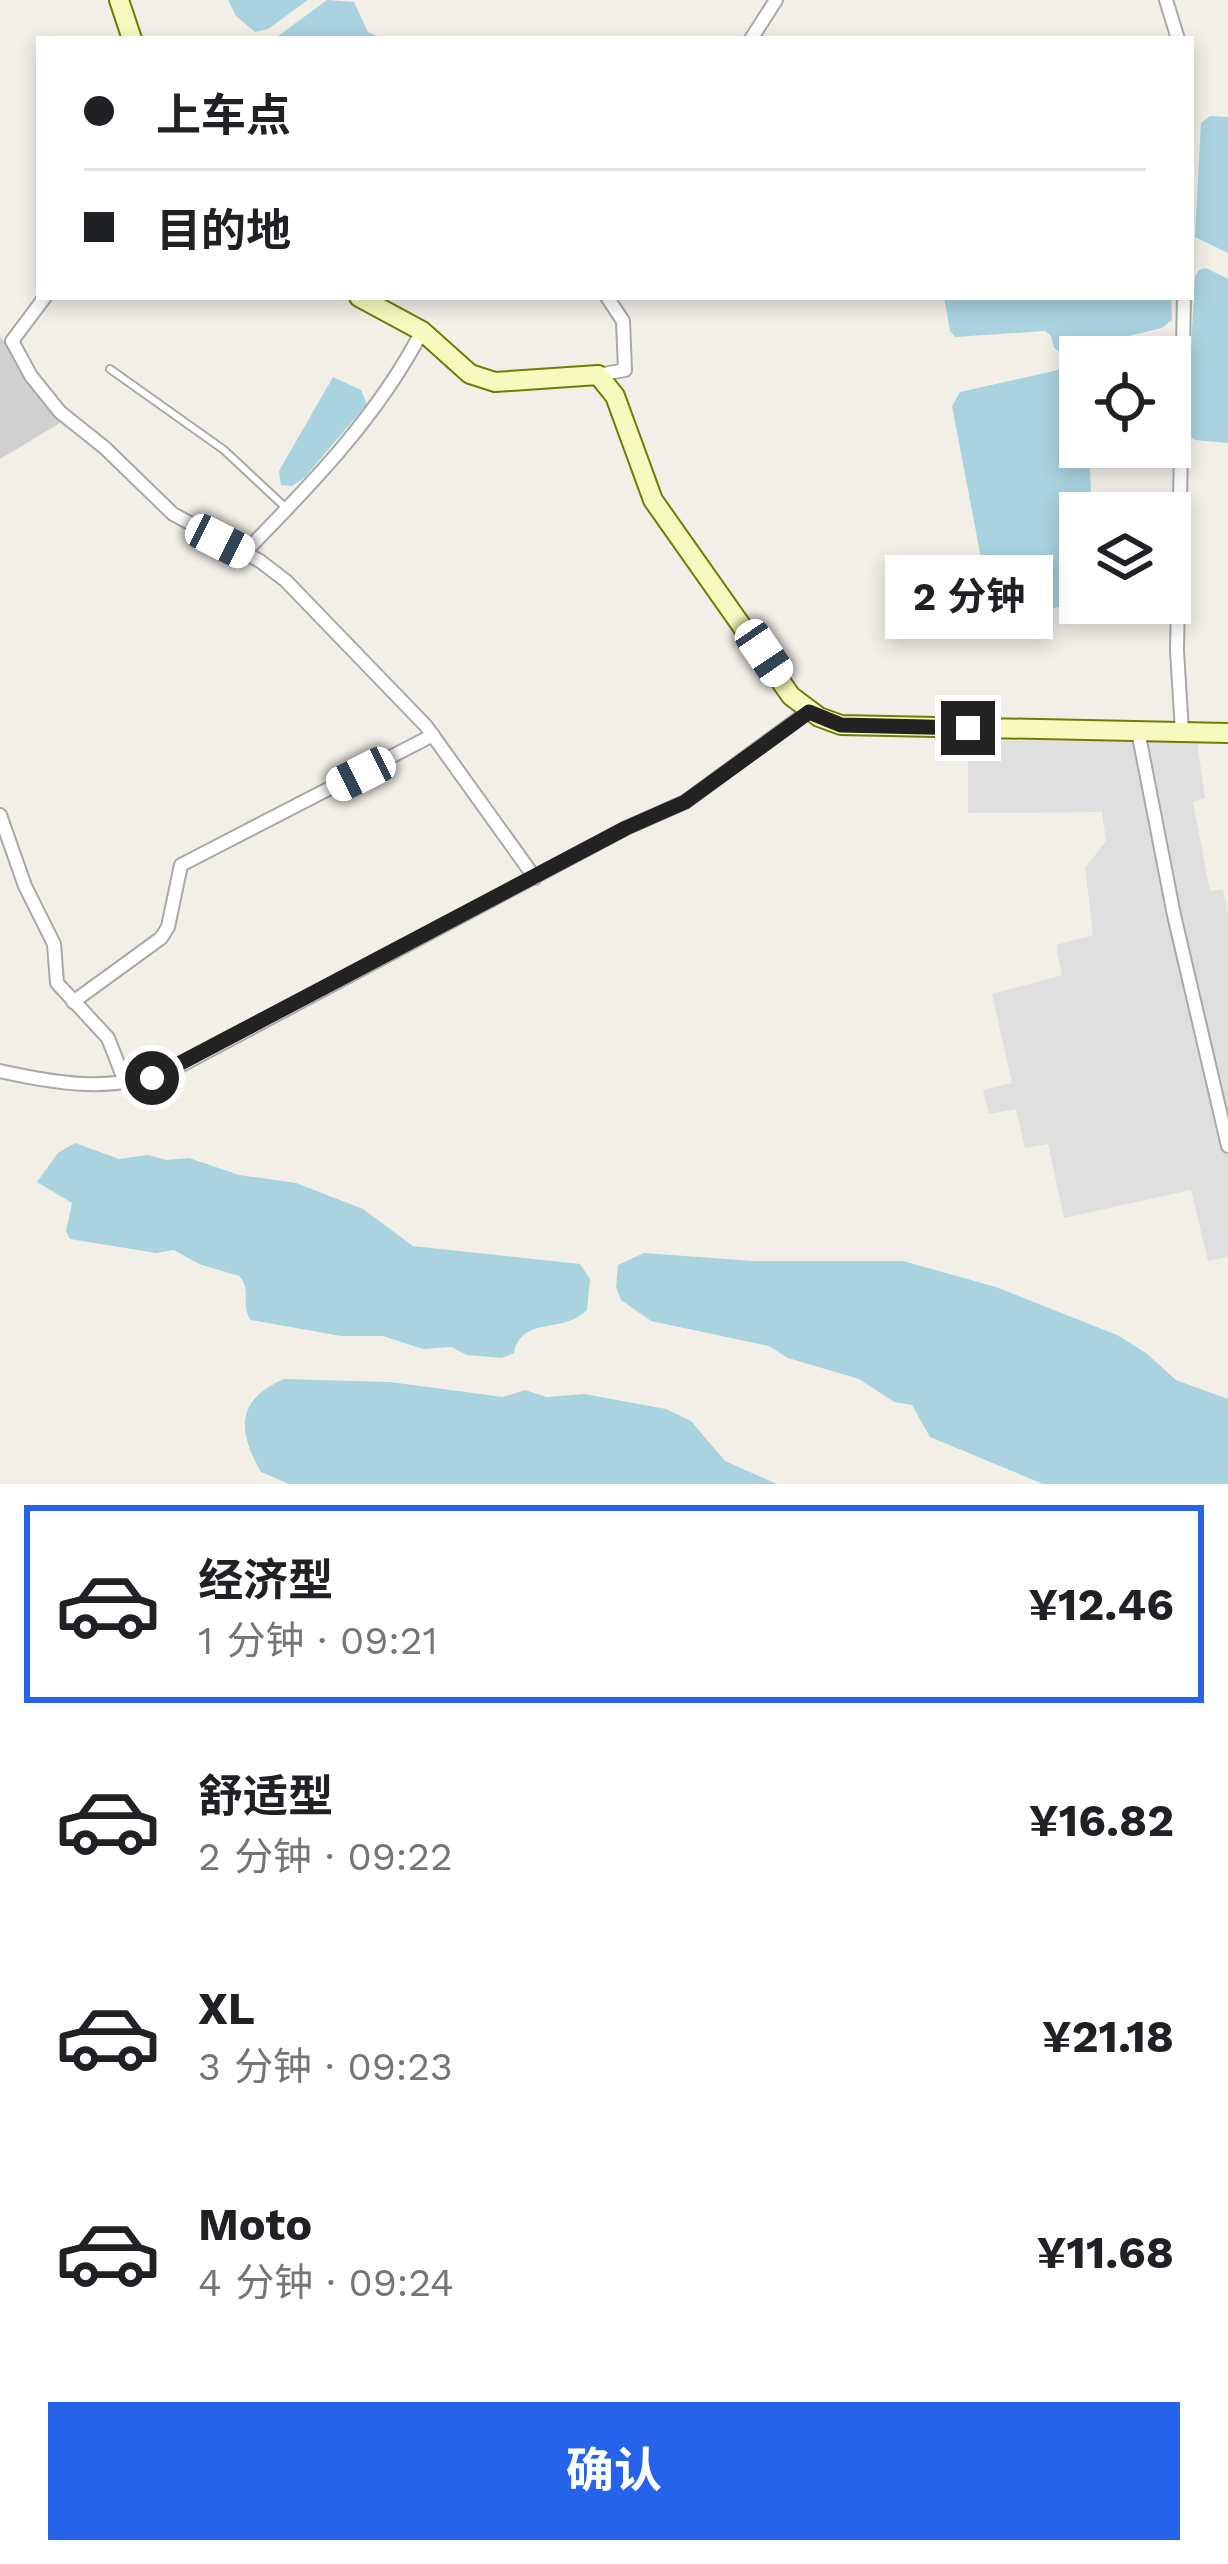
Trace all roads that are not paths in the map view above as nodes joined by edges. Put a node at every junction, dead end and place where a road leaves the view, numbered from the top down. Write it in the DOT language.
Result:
graph roads {
  1 [pos="119,0"];
  2 [pos="776,0"];
  3 [pos="1166,0"];
  4 [pos="131,36"];
  5 [pos="753,36"];
  6 [pos="1177,36"];
  7 [pos="43,300"];
  8 [pos="365,300"];
  9 [pos="609,300"];
  10 [pos="1184,300"];
  11 [pos="422,331"];
  12 [pos="110,369"];
  13 [pos="598,375"];
  14 [pos="287,509"];
  15 [pos="244,553"];
  16 [pos="809,712"];
  17 [pos="1138,731"];
  18 [pos="1182,732"];
  19 [pos="1228,734"];
  20 [pos="433,735"];
  21 [pos="0,815"];
  22 [pos="535,878"];
  23 [pos="73,1002"];
  24 [pos="0,1072"];
  25 [pos="126,1084"];
  26 [pos="1228,1146"];
  1 -- 4 [label="street"];
  2 -- 5 [label="street"];
  3 -- 6 [label="street"];
  7 -- 15 [label="street"];
  8 -- 11 [label="street"];
  9 -- 13 [label="street"];
  10 -- 18 [label="street"];
  11 -- 13 [label="street"];
  11 -- 14 [label="street"];
  12 -- 14 [label="lane"];
  13 -- 16 [label="street"];
  14 -- 15 [label="street"];
  15 -- 20 [label="street"];
  16 -- 17 [label="street"];
  16 -- 22 [label="street"];
  17 -- 18 [label="street"];
  17 -- 26 [label="street"];
  18 -- 19 [label="street"];
  20 -- 22 [label="street"];
  20 -- 23 [label="street"];
  21 -- 23 [label="street"];
  22 -- 25 [label="street"];
  23 -- 25 [label="street"];
  24 -- 25 [label="street"];
}
